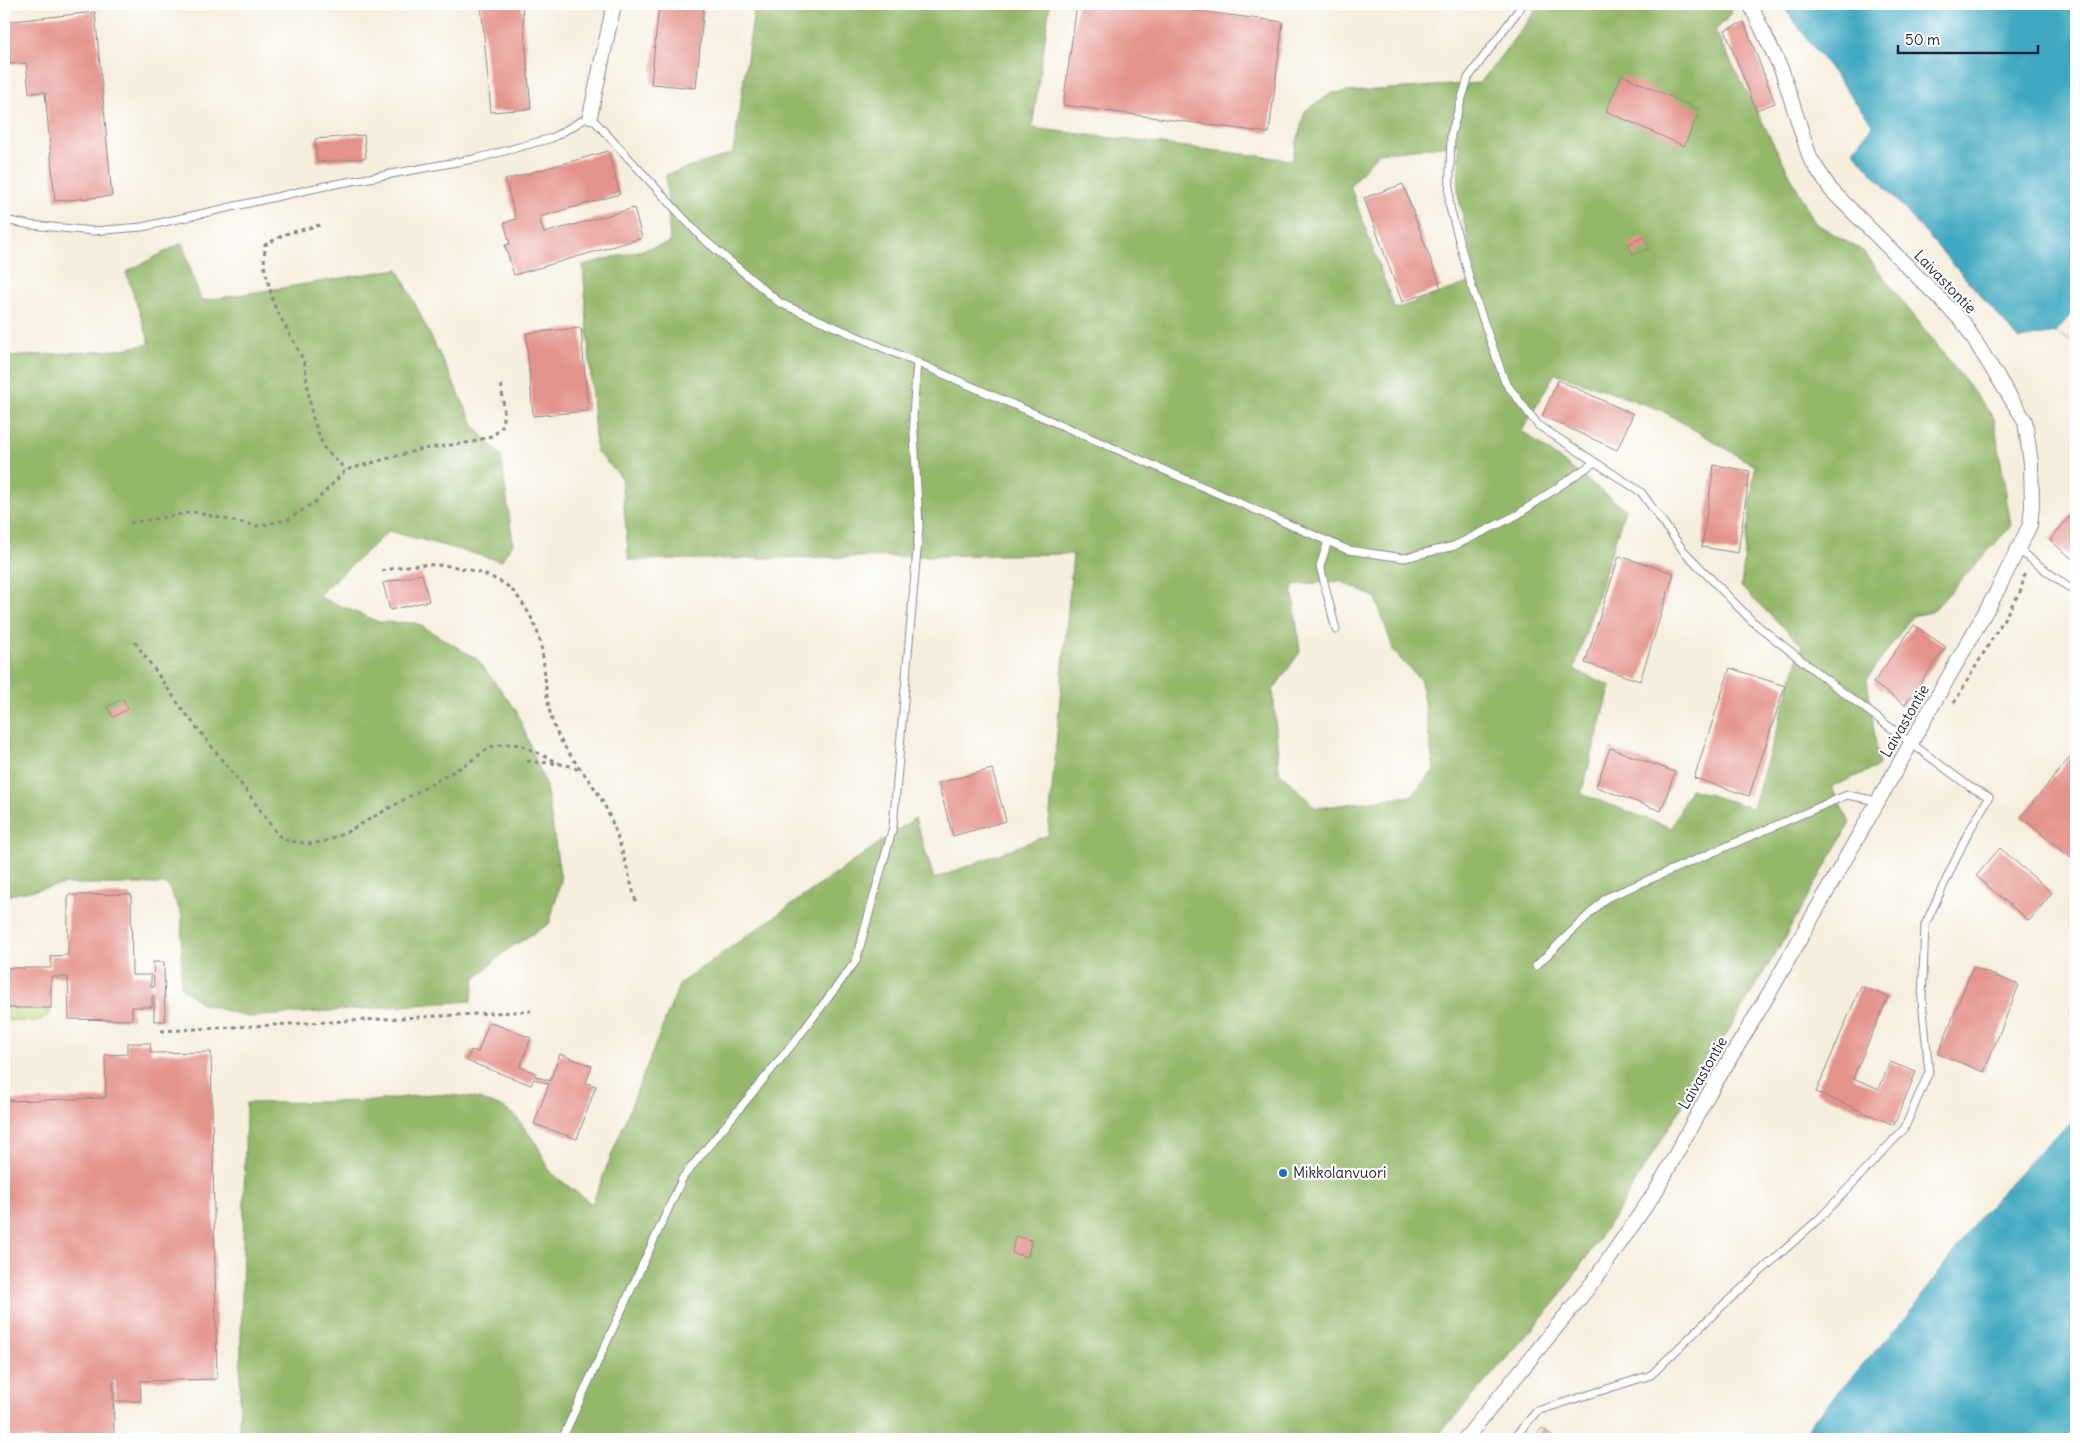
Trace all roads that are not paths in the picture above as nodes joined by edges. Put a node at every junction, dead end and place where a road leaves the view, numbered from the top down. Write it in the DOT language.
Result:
graph roads {
  1 [pos="614,4"];
  2 [pos="1523,4"];
  3 [pos="1750,4"];
  4 [pos="590,116"];
  5 [pos="4,220"];
  6 [pos="917,362"];
  7 [pos="1595,462"];
  8 [pos="1328,541"];
  9 [pos="2017,549"];
  10 [pos="2076,593"];
  11 [pos="1336,630"];
  12 [pos="1911,743"];
  13 [pos="1878,801"];
  14 [pos="1536,966"];
  15 [pos="562,1439"];
  16 [pos="1465,1439"];
  17 [pos="1513,1439"];
  1 -- 4 [label="street"];
  2 -- 7 [label="lane"];
  3 -- 9 [label="street, Laivastontie"];
  4 -- 5 [label="lane"];
  4 -- 6 [label="lane"];
  6 -- 8 [label="lane"];
  6 -- 15 [label="lane"];
  7 -- 8 [label="lane"];
  7 -- 12 [label="lane"];
  8 -- 11 [label="lane"];
  9 -- 10 [label="lane"];
  9 -- 12 [label="street, Laivastontie"];
  12 -- 13 [label="street, Laivastontie"];
  12 -- 17 [label="lane"];
  13 -- 14 [label="lane"];
  13 -- 16 [label="street, Laivastontie"];
}
